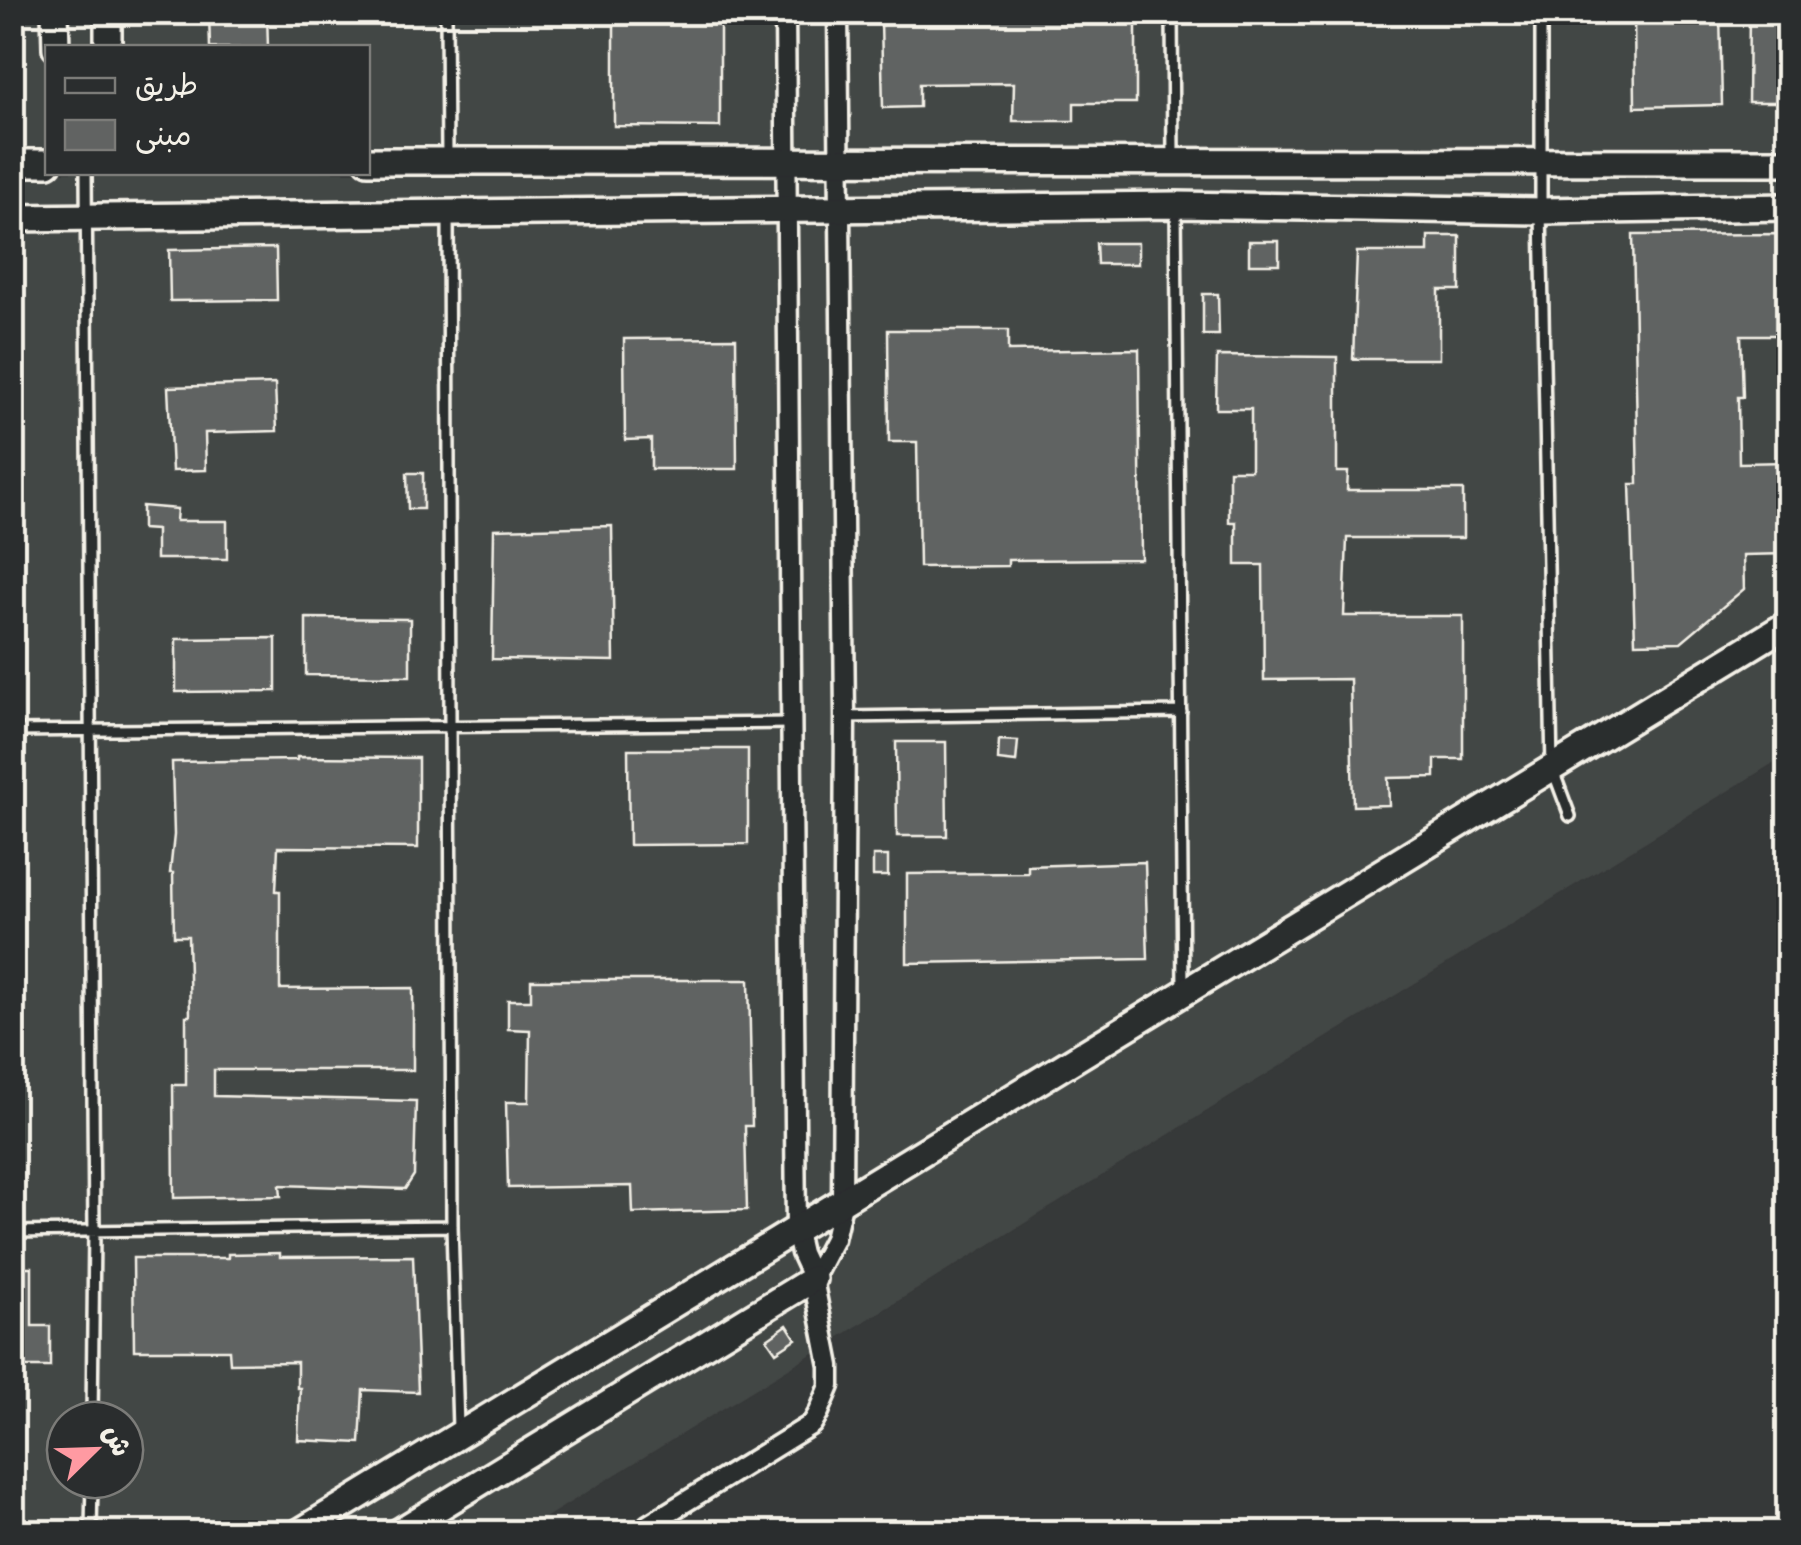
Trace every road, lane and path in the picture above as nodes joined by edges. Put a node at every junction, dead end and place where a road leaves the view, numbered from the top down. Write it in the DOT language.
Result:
graph roads {
  1 [pos="55,12"];
  2 [pos="108,12"];
  3 [pos="446,12"];
  4 [pos="785,12"];
  5 [pos="838,12"];
  6 [pos="1172,12"];
  7 [pos="1541,12"];
  8 [pos="56,45"];
  9 [pos="108,45"];
  10 [pos="787,160"];
  11 [pos="840,160"];
  12 [pos="370,161"];
  13 [pos="447,161"];
  14 [pos="1542,162"];
  15 [pos="1788,162"];
  16 [pos="12,163"];
  17 [pos="45,163"];
  18 [pos="1173,163"];
  19 [pos="86,175"];
  20 [pos="1176,205"];
  21 [pos="1788,207"];
  22 [pos="840,208"];
  23 [pos="787,209"];
  24 [pos="1541,210"];
  25 [pos="448,213"];
  26 [pos="86,217"];
  27 [pos="12,218"];
  28 [pos="1788,624"];
  29 [pos="1181,712"];
  30 [pos="845,718"];
  31 [pos="791,724"];
  32 [pos="450,727"];
  33 [pos="90,730"];
  34 [pos="12,731"];
  35 [pos="1552,768"];
  36 [pos="1570,816"];
  37 [pos="1183,994"];
  38 [pos="842,1204"];
  39 [pos="452,1226"];
  40 [pos="94,1231"];
  41 [pos="796,1231"];
  42 [pos="12,1232"];
  43 [pos="814,1278"];
  44 [pos="92,1400"];
  45 [pos="458,1436"];
  46 [pos="92,1500"];
  47 [pos="91,1532"];
  48 [pos="300,1532"];
  49 [pos="398,1532"];
  50 [pos="652,1532"];
  1 -- 8 [label="street"];
  2 -- 9 [label="street"];
  3 -- 13 [label="lane"];
  4 -- 10 [label="street"];
  5 -- 11 [label="street"];
  6 -- 18 [label="lane"];
  7 -- 14 [label="lane"];
  10 -- 11 [label="street"];
  10 -- 13 [label="street"];
  10 -- 23 [label="street"];
  11 -- 18 [label="street"];
  11 -- 22 [label="street"];
  12 -- 13 [label="street"];
  14 -- 15 [label="street"];
  14 -- 18 [label="street"];
  14 -- 24 [label="lane"];
  16 -- 17 [label="street"];
  19 -- 26 [label="lane"];
  20 -- 22 [label="street"];
  20 -- 24 [label="street"];
  20 -- 29 [label="lane"];
  21 -- 24 [label="street"];
  22 -- 23 [label="street"];
  22 -- 30 [label="street"];
  23 -- 25 [label="street"];
  23 -- 31 [label="street"];
  24 -- 35 [label="lane"];
  25 -- 26 [label="street"];
  25 -- 32 [label="lane"];
  26 -- 27 [label="street"];
  26 -- 33 [label="lane"];
  28 -- 35 [label="street"];
  29 -- 30 [label="lane"];
  29 -- 37 [label="lane"];
  30 -- 38 [label="street"];
  31 -- 32 [label="lane"];
  31 -- 41 [label="street"];
  32 -- 33 [label="lane"];
  32 -- 39 [label="lane"];
  33 -- 34 [label="lane"];
  33 -- 40 [label="lane"];
  35 -- 36 [label="lane"];
  35 -- 37 [label="street"];
  37 -- 38 [label="street"];
  38 -- 41 [label="street"];
  38 -- 43 [label="street"];
  39 -- 40 [label="lane"];
  39 -- 45 [label="lane"];
  40 -- 42 [label="lane"];
  40 -- 44 [label="lane"];
  41 -- 43 [label="street"];
  41 -- 45 [label="street"];
  43 -- 49 [label="street"];
  43 -- 50 [label="street"];
  45 -- 48 [label="street"];
  46 -- 47 [label="lane"];
}
